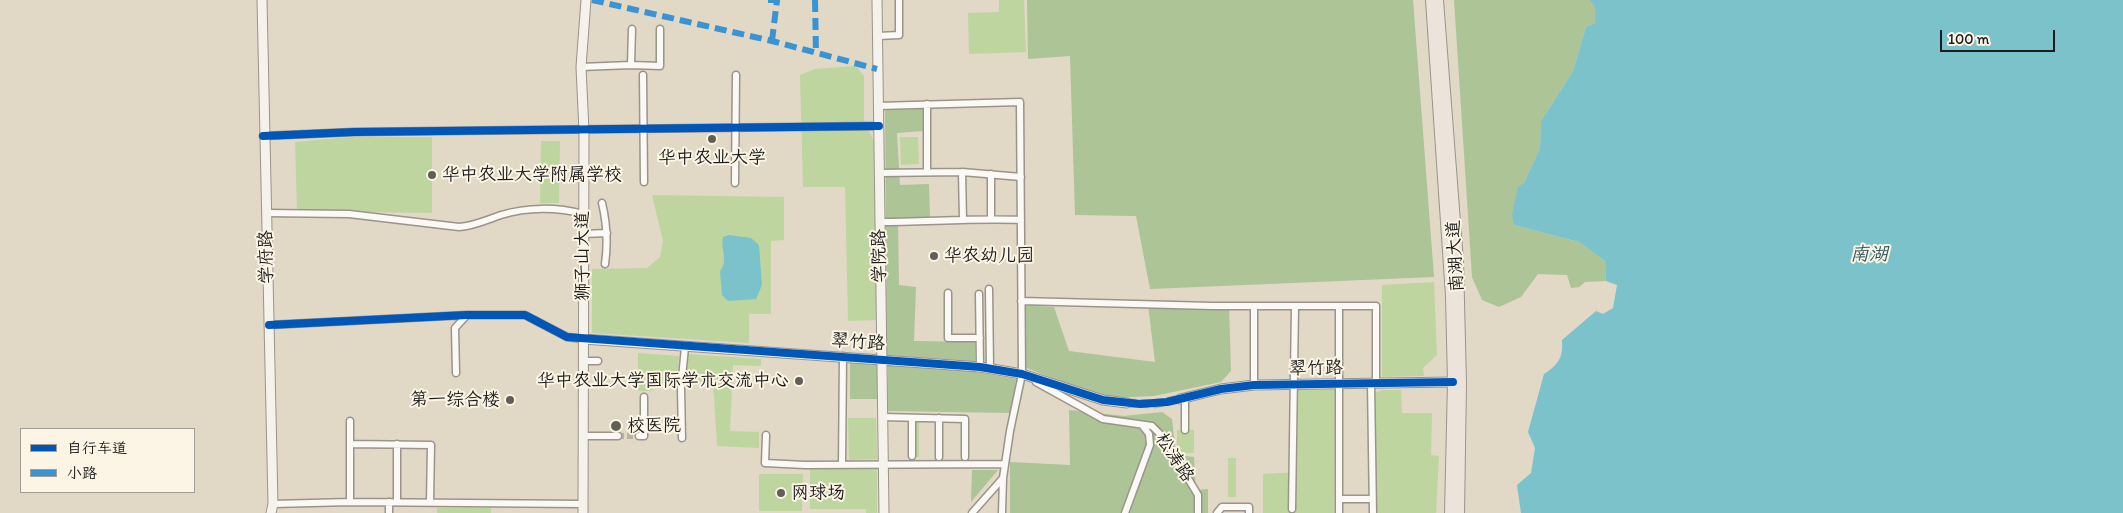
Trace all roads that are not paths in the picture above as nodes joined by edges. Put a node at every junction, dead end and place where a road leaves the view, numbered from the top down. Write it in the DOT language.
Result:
graph roads {
  1 [pos="262,0"];
  2 [pos="586,0"];
  3 [pos="877,0"];
  4 [pos="899,0"];
  5 [pos="1431,0"];
  6 [pos="1438,0"];
  7 [pos="632,29"];
  8 [pos="660,29"];
  9 [pos="878,36"];
  10 [pos="631,65"];
  11 [pos="581,67"];
  12 [pos="643,76"];
  13 [pos="736,76"];
  14 [pos="927,104"];
  15 [pos="878,106"];
  16 [pos="878,126"];
  17 [pos="735,128"];
  18 [pos="643,129"];
  19 [pos="584,131"];
  20 [pos="263,136"];
  21 [pos="927,172"];
  22 [pos="962,172"];
  23 [pos="879,173"];
  24 [pos="991,174"];
  25 [pos="1021,177"];
  26 [pos="644,182"];
  27 [pos="735,183"];
  28 [pos="602,203"];
  29 [pos="266,214"];
  30 [pos="583,214"];
  31 [pos="991,219"];
  32 [pos="964,220"];
  33 [pos="1021,220"];
  34 [pos="880,222"];
  35 [pos="607,233"];
  36 [pos="583,234"];
  37 [pos="605,264"];
  38 [pos="989,289"];
  39 [pos="948,293"];
  40 [pos="978,294"];
  41 [pos="1021,301"];
  42 [pos="1254,306"];
  43 [pos="1295,306"];
  44 [pos="1339,306"];
  45 [pos="467,315"];
  46 [pos="268,324"];
  47 [pos="980,338"];
  48 [pos="583,339"];
  49 [pos="685,347"];
  50 [pos="843,356"];
  51 [pos="882,360"];
  52 [pos="583,361"];
  53 [pos="598,361"];
  54 [pos="980,367"];
  55 [pos="990,369"];
  56 [pos="456,373"];
  57 [pos="1022,374"];
  58 [pos="1453,382"];
  59 [pos="1373,383"];
  60 [pos="1294,384"];
  61 [pos="1339,384"];
  62 [pos="1254,385"];
  63 [pos="644,397"];
  64 [pos="1183,399"];
  65 [pos="1127,404"];
  66 [pos="883,417"];
  67 [pos="912,418"];
  68 [pos="939,418"];
  69 [pos="350,421"];
  70 [pos="1142,425"];
  71 [pos="1185,430"];
  72 [pos="766,434"];
  73 [pos="583,436"];
  74 [pos="618,436"];
  75 [pos="639,436"];
  76 [pos="682,438"];
  77 [pos="350,444"];
  78 [pos="397,444"];
  79 [pos="912,456"];
  80 [pos="939,457"];
  81 [pos="965,457"];
  82 [pos="1005,464"];
  83 [pos="842,465"];
  84 [pos="883,465"];
  85 [pos="1002,478"];
  86 [pos="1339,499"];
  87 [pos="1372,499"];
  88 [pos="350,502"];
  89 [pos="389,502"];
  90 [pos="397,502"];
  91 [pos="430,502"];
  92 [pos="272,508"];
  93 [pos="583,508"];
  94 [pos="1292,509"];
  95 [pos="389,513"];
  96 [pos="884,513"];
  97 [pos="972,513"];
  98 [pos="1002,513"];
  99 [pos="1125,513"];
  100 [pos="1198,513"];
  101 [pos="1217,513"];
  102 [pos="1250,513"];
  103 [pos="1339,513"];
  104 [pos="1372,513"];
  105 [pos="1450,513"];
  106 [pos="1459,513"];
  1 -- 20 [label="street, 学府路"];
  2 -- 11 [label="street, 狮子山大道"];
  3 -- 9 [label="street, 学院路"];
  4 -- 9 [label="street"];
  5 -- 58 [label="main road, 南湖大道"];
  6 -- 106 [label="main road, 南湖大道"];
  7 -- 10 [label="street"];
  8 -- 10 [label="street"];
  9 -- 15 [label="street, 学院路"];
  10 -- 11 [label="street"];
  11 -- 19 [label="street, 狮子山大道"];
  12 -- 18 [label="street"];
  13 -- 17 [label="street"];
  14 -- 15 [label="street"];
  14 -- 21 [label="street"];
  14 -- 25 [label="street"];
  15 -- 16 [label="street, 学院路"];
  16 -- 17 [label="street"];
  16 -- 23 [label="street, 学院路"];
  17 -- 18 [label="street"];
  17 -- 27 [label="street"];
  18 -- 19 [label="street"];
  18 -- 26 [label="street"];
  19 -- 20 [label="street"];
  19 -- 30 [label="street, 狮子山大道"];
  20 -- 29 [label="street, 学府路"];
  21 -- 22 [label="street"];
  21 -- 23 [label="street"];
  22 -- 24 [label="street"];
  22 -- 32 [label="street"];
  23 -- 34 [label="street, 学院路"];
  24 -- 25 [label="street"];
  24 -- 31 [label="street"];
  25 -- 33 [label="street"];
  28 -- 35 [label="street"];
  29 -- 30 [label="street"];
  29 -- 46 [label="street, 学府路"];
  30 -- 36 [label="street, 狮子山大道"];
  31 -- 32 [label="street"];
  31 -- 33 [label="street"];
  32 -- 34 [label="street"];
  33 -- 41 [label="street"];
  34 -- 51 [label="street, 学院路"];
  35 -- 36 [label="street"];
  35 -- 37 [label="street"];
  36 -- 48 [label="street, 狮子山大道"];
  38 -- 55 [label="street"];
  39 -- 47 [label="street"];
  40 -- 47 [label="street"];
  41 -- 42 [label="street"];
  41 -- 57 [label="street"];
  42 -- 43 [label="street"];
  42 -- 62 [label="street"];
  43 -- 44 [label="street"];
  43 -- 60 [label="street"];
  44 -- 59 [label="street"];
  44 -- 61 [label="street"];
  45 -- 46 [label="street"];
  45 -- 48 [label="street"];
  45 -- 56 [label="street"];
  46 -- 92 [label="street, 学府路"];
  47 -- 54 [label="street"];
  48 -- 49 [label="street, 翠竹路"];
  48 -- 52 [label="street, 狮子山大道"];
  49 -- 50 [label="street, 翠竹路"];
  49 -- 76 [label="street"];
  50 -- 51 [label="street, 翠竹路"];
  50 -- 83 [label="street"];
  51 -- 54 [label="street, 翠竹路"];
  51 -- 66 [label="street, 学院路"];
  52 -- 53 [label="street"];
  52 -- 73 [label="street, 狮子山大道"];
  54 -- 55 [label="street, 翠竹路"];
  55 -- 57 [label="street, 翠竹路"];
  57 -- 65 [label="street, 翠竹路"];
  57 -- 70 [label="street, 松涛路"];
  57 -- 82 [label="street"];
  58 -- 59 [label="street, 翠竹路"];
  58 -- 105 [label="main road, 南湖大道"];
  59 -- 61 [label="street, 翠竹路"];
  59 -- 87 [label="street"];
  60 -- 61 [label="street, 翠竹路"];
  60 -- 62 [label="street, 翠竹路"];
  60 -- 94 [label="street"];
  61 -- 86 [label="street"];
  62 -- 64 [label="street, 翠竹路"];
  63 -- 75 [label="street"];
  64 -- 71 [label="street"];
  66 -- 67 [label="street"];
  66 -- 84 [label="street, 学院路"];
  67 -- 68 [label="street"];
  67 -- 79 [label="street"];
  68 -- 80 [label="street"];
  68 -- 81 [label="street"];
  69 -- 77 [label="street"];
  70 -- 99 [label="street"];
  70 -- 100 [label="street, 松涛路"];
  72 -- 83 [label="street"];
  73 -- 74 [label="street"];
  73 -- 93 [label="street, 狮子山大道"];
  77 -- 78 [label="street"];
  77 -- 88 [label="street"];
  78 -- 90 [label="street"];
  78 -- 91 [label="street"];
  82 -- 84 [label="street"];
  82 -- 85 [label="street"];
  83 -- 84 [label="street"];
  84 -- 96 [label="street, 学院路"];
  85 -- 97 [label="street"];
  85 -- 98 [label="street"];
  86 -- 87 [label="street"];
  86 -- 103 [label="street"];
  87 -- 104 [label="street"];
  88 -- 89 [label="street"];
  88 -- 92 [label="street"];
  89 -- 90 [label="street"];
  89 -- 95 [label="street"];
  90 -- 91 [label="street"];
  91 -- 93 [label="street"];
  101 -- 102 [label="street"];
}
